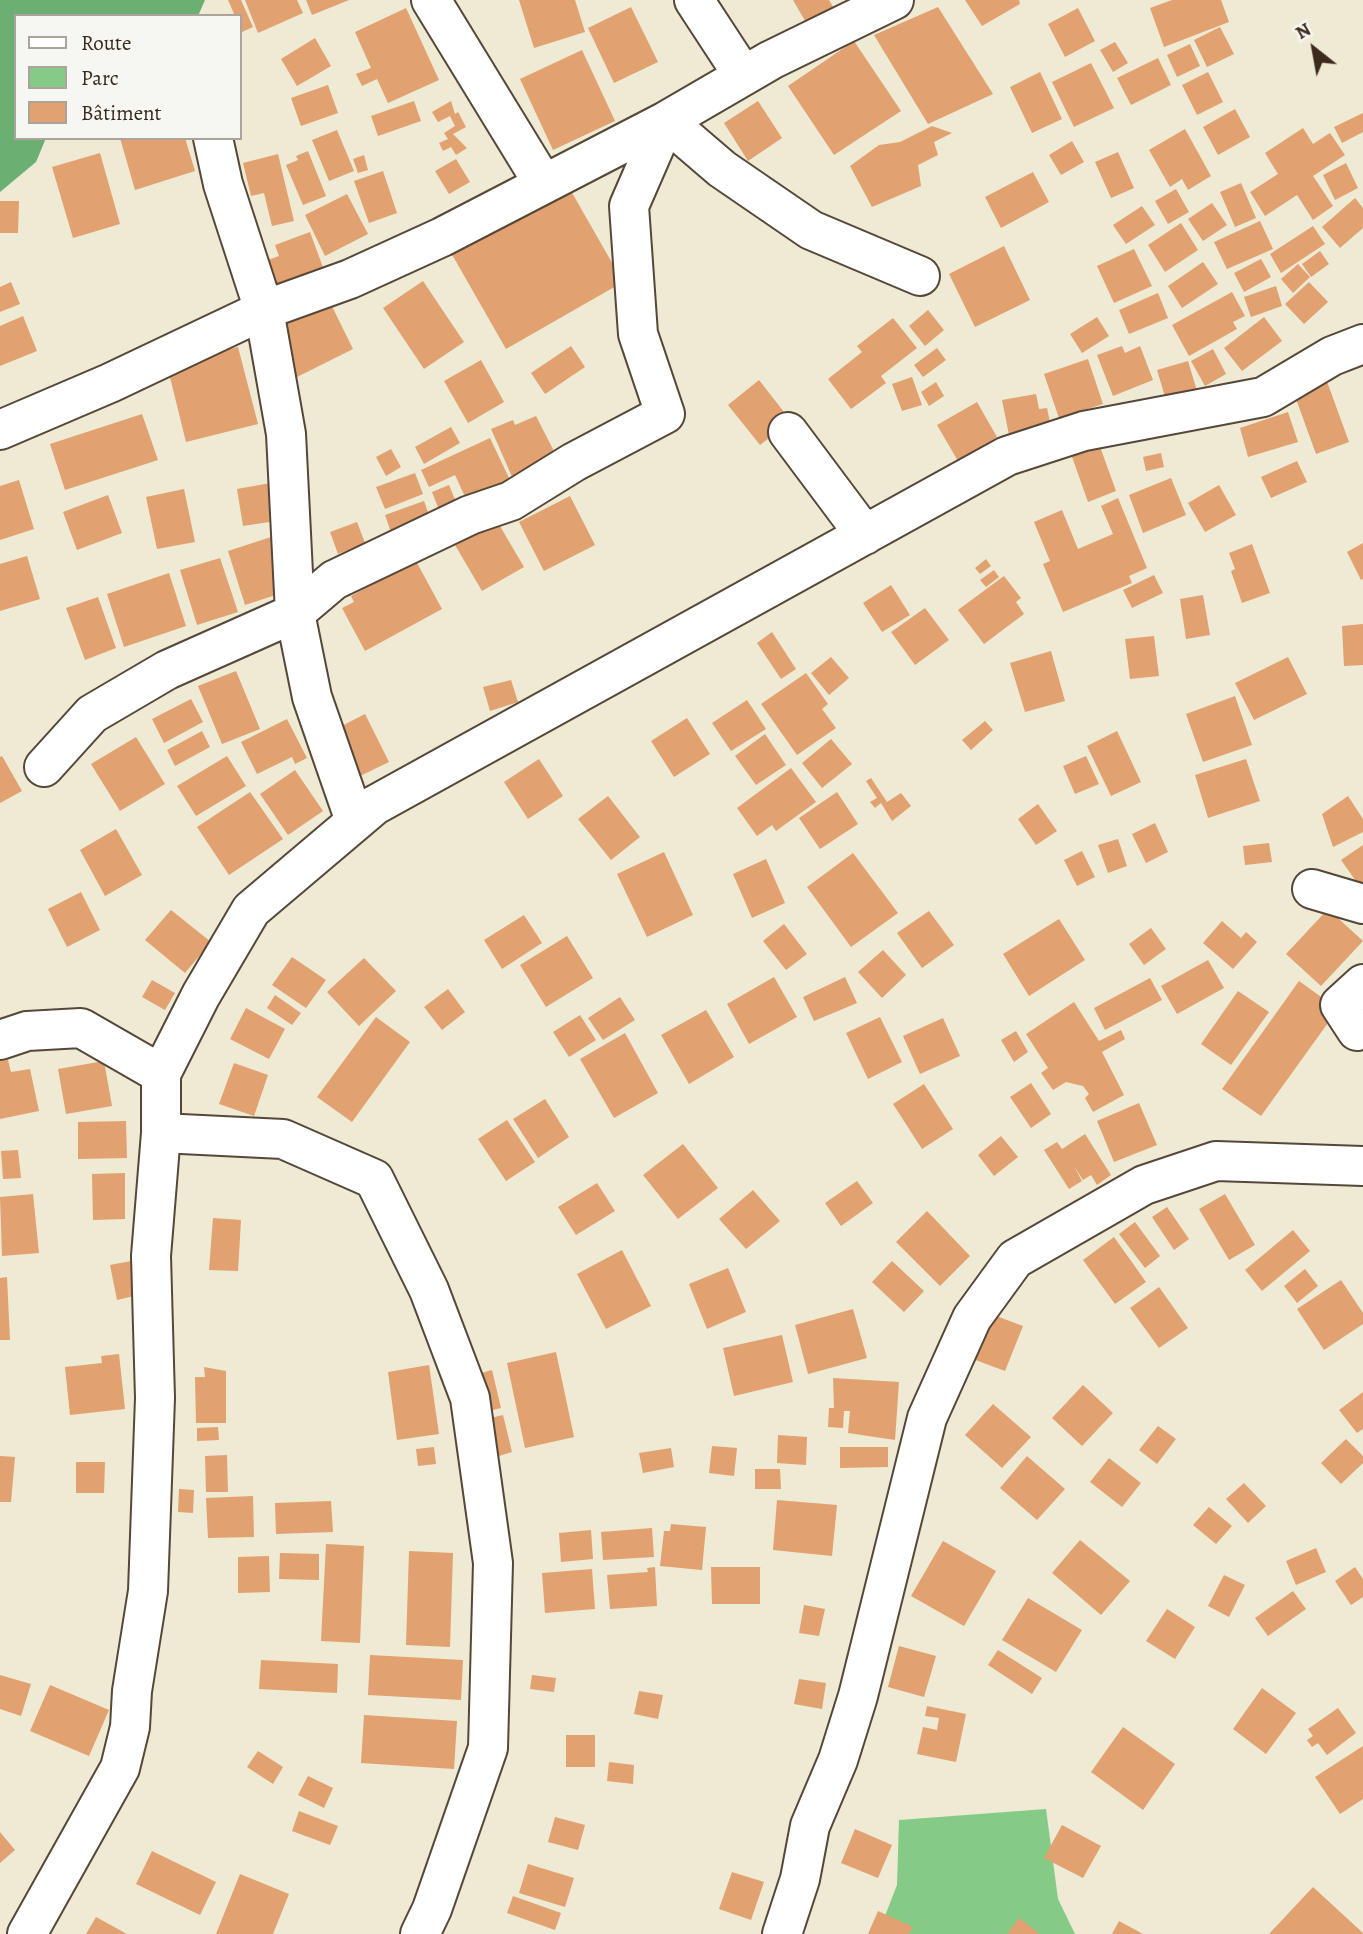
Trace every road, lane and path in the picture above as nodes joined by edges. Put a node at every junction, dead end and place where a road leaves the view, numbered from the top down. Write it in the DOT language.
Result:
graph roads {
  1 [pos="431,0"];
  2 [pos="694,0"];
  3 [pos="894,0"];
  4 [pos="743,75"];
  5 [pos="666,121"];
  6 [pos="213,140"];
  7 [pos="543,183"];
  8 [pos="920,276"];
  9 [pos="264,310"];
  10 [pos="1363,344"];
  11 [pos="0,430"];
  12 [pos="788,432"];
  13 [pos="865,535"];
  14 [pos="295,613"];
  15 [pos="44,767"];
  16 [pos="355,821"];
  17 [pos="1312,889"];
  18 [pos="1358,912"];
  19 [pos="1363,984"];
  20 [pos="1357,1031"];
  21 [pos="0,1041"];
  22 [pos="161,1074"];
  23 [pos="161,1133"];
  24 [pos="1363,1166"];
  25 [pos="27,1934"];
  26 [pos="420,1934"];
  27 [pos="782,1934"];
  1 -- 7 [label="street"];
  2 -- 4 [label="street"];
  3 -- 4 [label="street"];
  4 -- 5 [label="street"];
  5 -- 7 [label="street"];
  5 -- 8 [label="street"];
  5 -- 14 [label="street"];
  6 -- 9 [label="street"];
  7 -- 9 [label="street"];
  9 -- 11 [label="street"];
  9 -- 14 [label="street"];
  10 -- 13 [label="street"];
  12 -- 13 [label="street"];
  13 -- 16 [label="street"];
  14 -- 15 [label="street"];
  14 -- 16 [label="street"];
  16 -- 22 [label="street"];
  17 -- 18 [label="street"];
  19 -- 20 [label="street"];
  21 -- 22 [label="street"];
  22 -- 23 [label="street"];
  23 -- 25 [label="street"];
  23 -- 26 [label="street"];
  24 -- 27 [label="street"];
}
